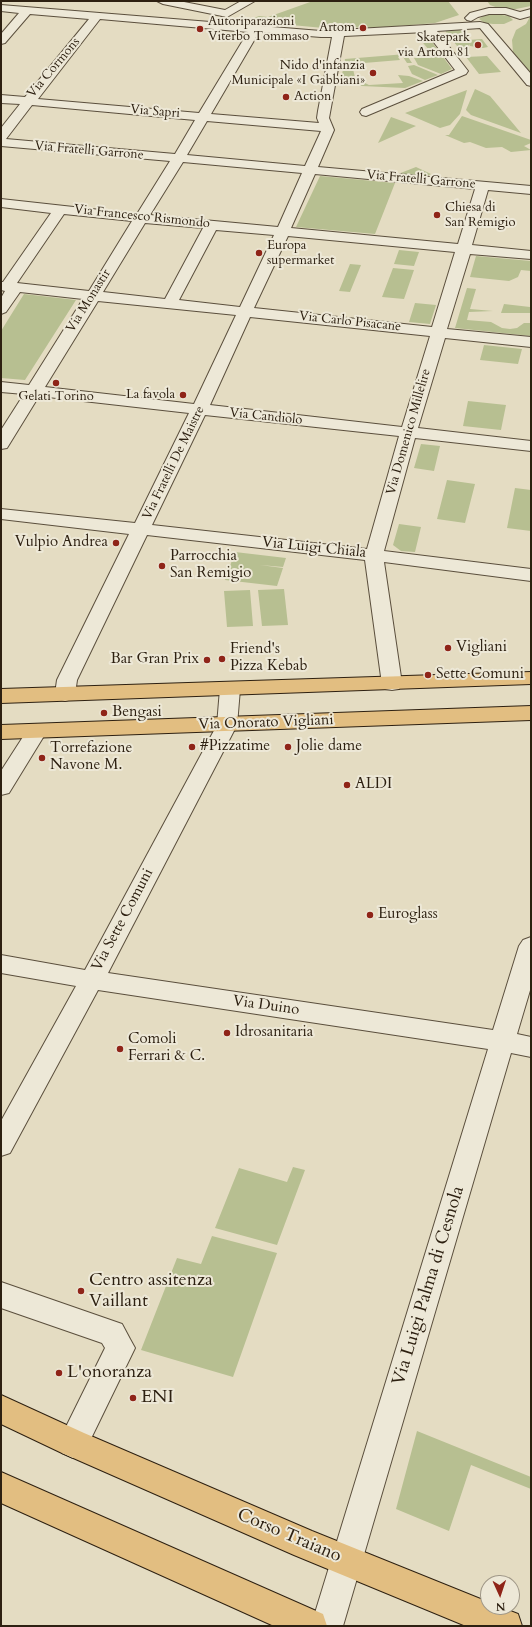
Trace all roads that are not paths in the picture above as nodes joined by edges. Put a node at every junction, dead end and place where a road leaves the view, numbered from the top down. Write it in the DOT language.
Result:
graph roads {
  1 [pos="163,1"];
  2 [pos="249,1"];
  3 [pos="531,1"];
  4 [pos="466,5"];
  5 [pos="1,8"];
  6 [pos="27,10"];
  7 [pos="227,14"];
  8 [pos="98,15"];
  9 [pos="477,17"];
  10 [pos="518,18"];
  11 [pos="232,26"];
  12 [pos="428,27"];
  13 [pos="256,28"];
  14 [pos="339,33"];
  15 [pos="1,41"];
  16 [pos="505,49"];
  17 [pos="531,82"];
  18 [pos="1,99"];
  19 [pos="28,101"];
  20 [pos="366,112"];
  21 [pos="202,116"];
  22 [pos="327,128"];
  23 [pos="1,136"];
  24 [pos="1,142"];
  25 [pos="178,159"];
  26 [pos="310,170"];
  27 [pos="483,185"];
  28 [pos="531,190"];
  29 [pos="1,203"];
  30 [pos="61,209"];
  31 [pos="140,218"];
  32 [pos="212,224"];
  33 [pos="283,231"];
  34 [pos="531,244"];
  35 [pos="464,249"];
  36 [pos="490,251"];
  37 [pos="531,255"];
  38 [pos="8,287"];
  39 [pos="92,296"];
  40 [pos="170,304"];
  41 [pos="1,309"];
  42 [pos="246,311"];
  43 [pos="439,332"];
  44 [pos="531,342"];
  45 [pos="1,387"];
  46 [pos="34,390"];
  47 [pos="200,410"];
  48 [pos="409,432"];
  49 [pos="1,444"];
  50 [pos="531,446"];
  51 [pos="1,514"];
  52 [pos="142,529"];
  53 [pos="374,555"];
  54 [pos="531,575"];
  55 [pos="531,678"];
  56 [pos="392,684"];
  57 [pos="230,690"];
  58 [pos="65,694"];
  59 [pos="1,696"];
  60 [pos="531,713"];
  61 [pos="227,725"];
  62 [pos="37,731"];
  63 [pos="1,732"];
  64 [pos="1,788"];
  65 [pos="531,946"];
  66 [pos="1,964"];
  67 [pos="92,980"];
  68 [pos="503,1042"];
  69 [pos="531,1047"];
  70 [pos="11,1107"];
  71 [pos="1,1145"];
  72 [pos="1,1295"];
  73 [pos="1,1410"];
  74 [pos="73,1443"];
  75 [pos="1,1487"];
  76 [pos="346,1560"];
  77 [pos="311,1626"];
  78 [pos="327,1626"];
  79 [pos="506,1626"];
  1 -- 7 [label="street"];
  2 -- 7 [label="street"];
  3 -- 10 [label="street"];
  4 -- 9 [label="street"];
  5 -- 6 [label="street"];
  6 -- 8 [label="street"];
  6 -- 15 [label="street"];
  7 -- 11 [label="street"];
  8 -- 11 [label="street"];
  8 -- 19 [label="street, Via Cormons"];
  9 -- 10 [label="street"];
  9 -- 10 [label="street"];
  9 -- 12 [label="street"];
  9 -- 16 [label="street"];
  10 -- 16 [label="street"];
  11 -- 13 [label="street"];
  12 -- 14 [label="street"];
  12 -- 20 [label="street"];
  13 -- 14 [label="street"];
  13 -- 21 [label="street"];
  14 -- 22 [label="street"];
  16 -- 17 [label="street"];
  18 -- 19 [label="street, Via Cormons"];
  19 -- 21 [label="street, Via Sapri"];
  19 -- 23 [label="street"];
  21 -- 22 [label="street, Via Sapri"];
  21 -- 25 [label="street"];
  22 -- 26 [label="street"];
  24 -- 25 [label="street, Via Fratelli Garrone"];
  25 -- 26 [label="street, Via Fratelli Garrone"];
  25 -- 31 [label="street, Via Monastir"];
  26 -- 27 [label="street, Via Fratelli Garrone"];
  26 -- 33 [label="street"];
  27 -- 28 [label="street, Via Fratelli Garrone"];
  27 -- 35 [label="street, Via Domenico Millelire"];
  29 -- 30 [label="street, Via Francesco Rismondo"];
  30 -- 31 [label="street, Via Francesco Rismondo"];
  30 -- 38 [label="street"];
  31 -- 32 [label="street, Via Francesco Rismondo"];
  31 -- 39 [label="street, Via Monastir"];
  32 -- 33 [label="street, Via Francesco Rismondo"];
  32 -- 40 [label="street"];
  33 -- 35 [label="street, Via Francesco Rismondo"];
  33 -- 42 [label="street, Via Fratelli De Maistre"];
  34 -- 36 [label="street"];
  35 -- 36 [label="street, Via Francesco Rismondo"];
  35 -- 43 [label="street, Via Domenico Millelire"];
  36 -- 37 [label="street, Via Francesco Rismondo"];
  38 -- 39 [label="street, Via Carlo Pisacane"];
  38 -- 41 [label="street"];
  39 -- 40 [label="street, Via Carlo Pisacane"];
  39 -- 46 [label="street, Via Monastir"];
  40 -- 42 [label="street, Via Carlo Pisacane"];
  42 -- 43 [label="street, Via Carlo Pisacane"];
  42 -- 47 [label="street, Via Fratelli De Maistre"];
  43 -- 44 [label="street, Via Carlo Pisacane"];
  43 -- 48 [label="street, Via Domenico Millelire"];
  45 -- 46 [label="street, Via Candiolo"];
  46 -- 47 [label="street, Via Candiolo"];
  46 -- 49 [label="street, Via Monastir"];
  47 -- 48 [label="street, Via Candiolo"];
  47 -- 52 [label="street, Via Fratelli De Maistre"];
  48 -- 50 [label="street, Via Candiolo"];
  48 -- 53 [label="street, Via Domenico Millelire"];
  51 -- 52 [label="street, Via Luigi Chiala"];
  52 -- 53 [label="street, Via Luigi Chiala"];
  52 -- 58 [label="street, Via Fratelli De Maistre"];
  53 -- 54 [label="street, Via Luigi Chiala"];
  53 -- 56 [label="street, Via Domenico Millelire"];
  55 -- 56 [label="main road"];
  56 -- 57 [label="main road"];
  57 -- 58 [label="main road"];
  57 -- 61 [label="street, Via Sette Comuni"];
  58 -- 59 [label="main road"];
  60 -- 61 [label="main road, Via Onorato Vigliani"];
  61 -- 62 [label="main road, Via Onorato Vigliani"];
  61 -- 67 [label="street, Via Sette Comuni"];
  62 -- 63 [label="main road, Via Onorato Vigliani"];
  62 -- 64 [label="street"];
  65 -- 68 [label="street, Via Luigi Palma di Cesnola"];
  66 -- 67 [label="street, Via Duino"];
  67 -- 68 [label="street, Via Duino"];
  67 -- 70 [label="street, Via Sette Comuni"];
  68 -- 69 [label="street, Via Duino"];
  68 -- 76 [label="street, Via Luigi Palma di Cesnola"];
  70 -- 71 [label="street, Via Sette Comuni"];
  72 -- 74 [label="street"];
  73 -- 74 [label="main road, Corso Traiano"];
  74 -- 76 [label="main road, Corso Traiano"];
  75 -- 77 [label="main road"];
  76 -- 78 [label="street, Via Luigi Palma di Cesnola"];
  76 -- 79 [label="main road, Corso Traiano"];
}
